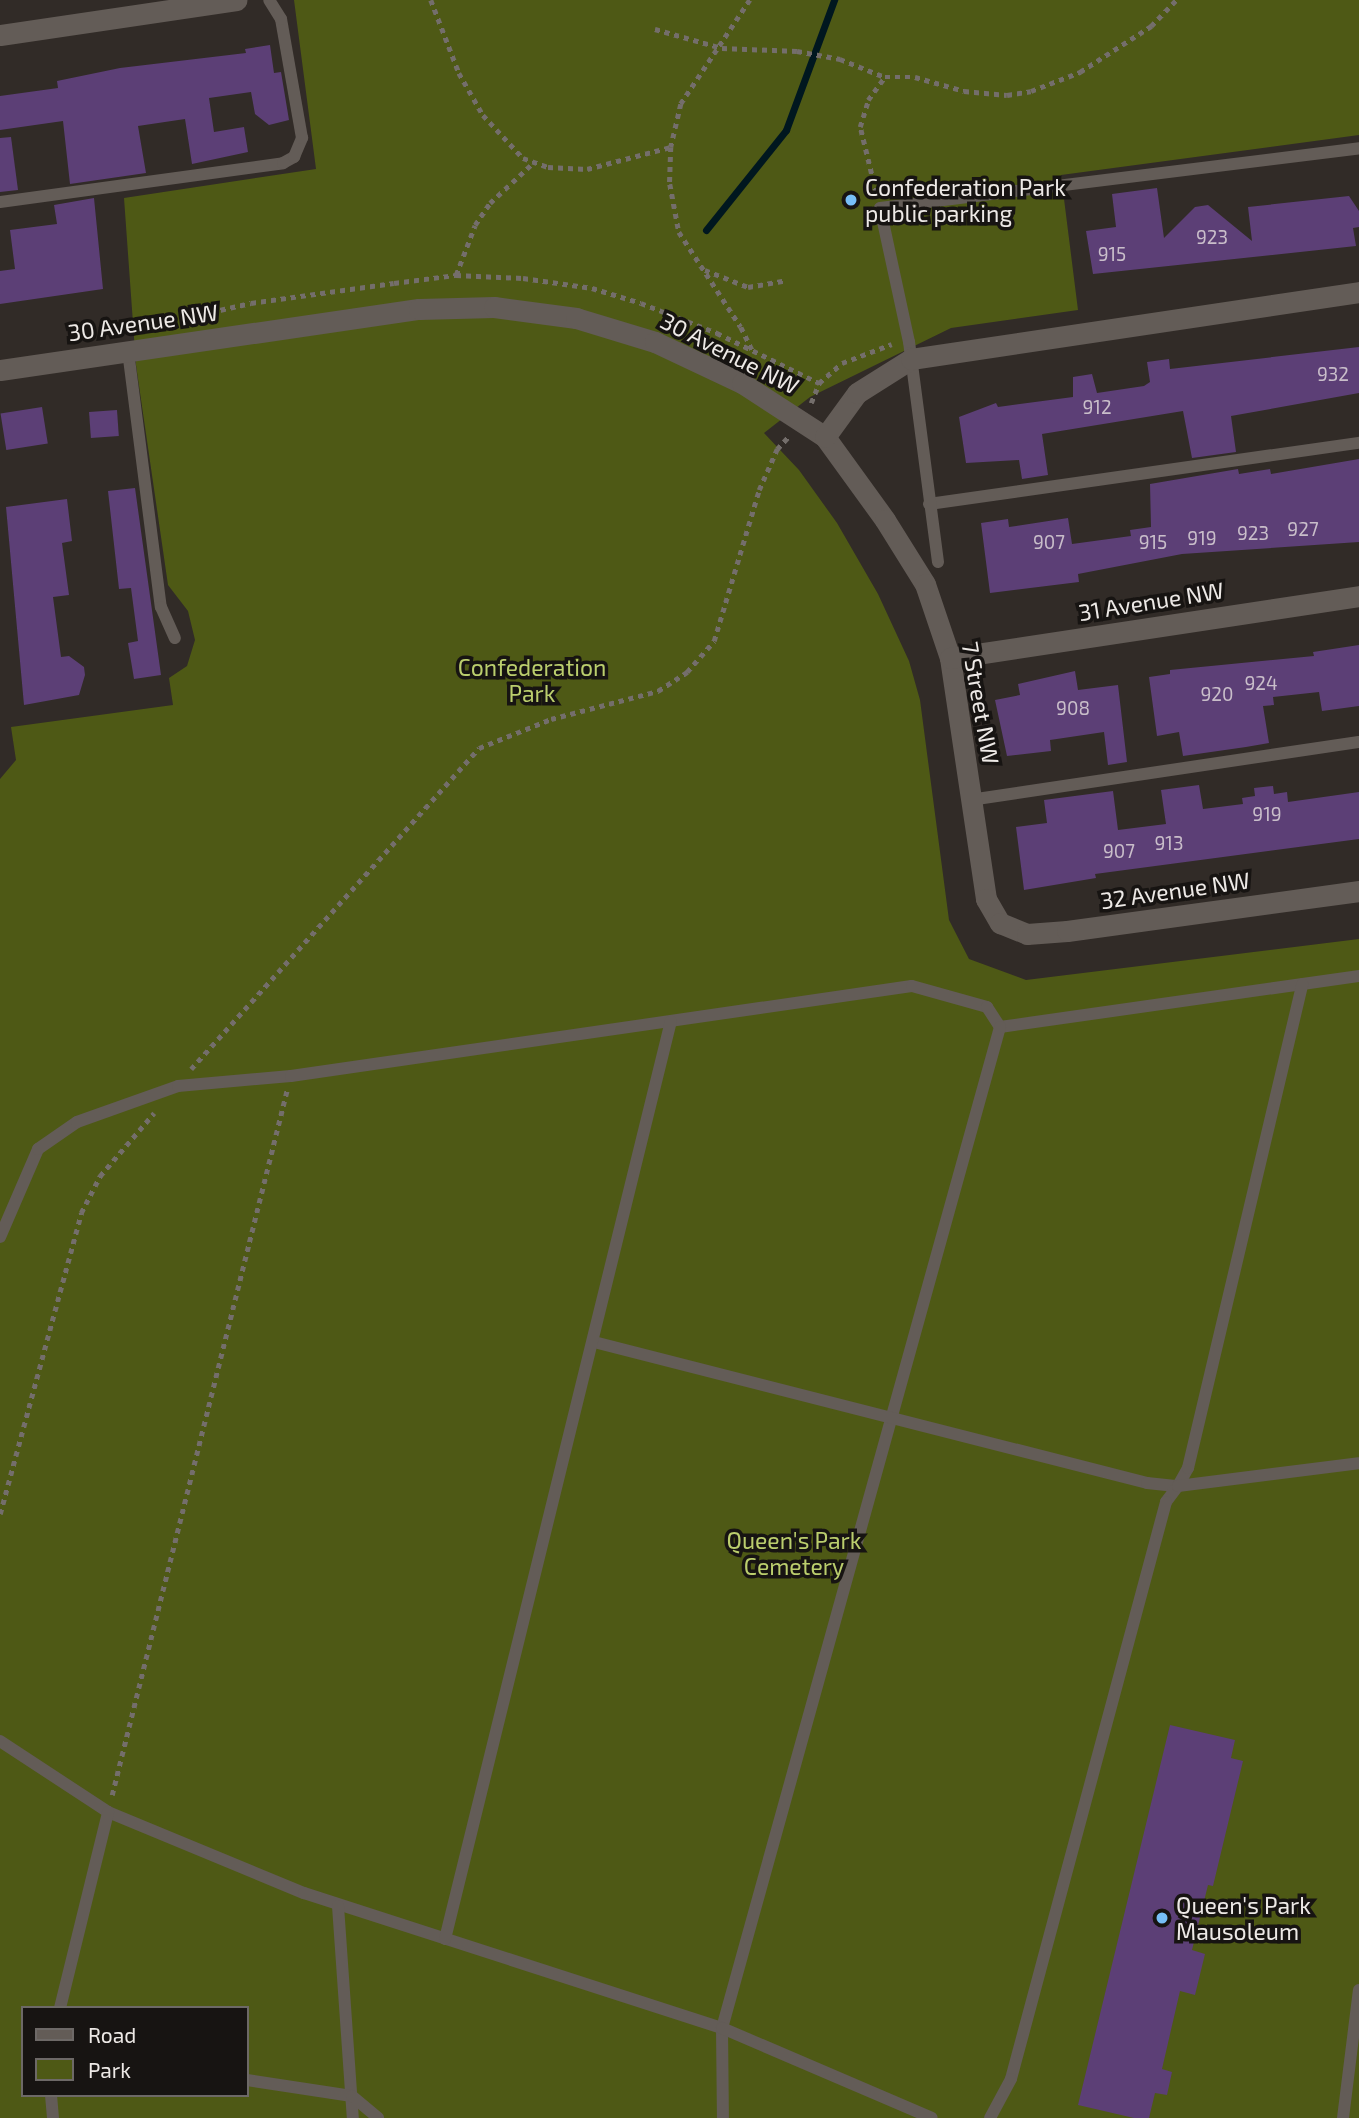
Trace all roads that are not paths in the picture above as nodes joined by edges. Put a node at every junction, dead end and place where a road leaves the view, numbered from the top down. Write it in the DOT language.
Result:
graph roads {
  1 [pos="236,0"];
  2 [pos="269,0"];
  3 [pos="0,35"];
  4 [pos="1359,148"];
  5 [pos="0,202"];
  6 [pos="1359,292"];
  7 [pos="128,351"];
  8 [pos="910,351"];
  9 [pos="0,370"];
  10 [pos="825,437"];
  11 [pos="1359,443"];
  12 [pos="929,504"];
  13 [pos="938,562"];
  14 [pos="1359,596"];
  15 [pos="175,638"];
  16 [pos="950,658"];
  17 [pos="1359,742"];
  18 [pos="970,800"];
  19 [pos="1359,891"];
  20 [pos="1000,923"];
  21 [pos="1359,976"];
  22 [pos="1302,985"];
  23 [pos="671,1021"];
  24 [pos="1000,1027"];
  25 [pos="0,1237"];
  26 [pos="594,1342"];
  27 [pos="889,1415"];
  28 [pos="1359,1463"];
  29 [pos="1178,1486"];
  30 [pos="0,1741"];
  31 [pos="108,1812"];
  32 [pos="338,1906"];
  33 [pos="444,1939"];
  34 [pos="1359,1990"];
  35 [pos="60,2006"];
  36 [pos="722,2028"];
  37 [pos="248,2080"];
  38 [pos="352,2096"];
  39 [pos="51,2097"];
  40 [pos="53,2118"];
  41 [pos="353,2118"];
  42 [pos="379,2118"];
  43 [pos="723,2118"];
  44 [pos="932,2118"];
  45 [pos="990,2118"];
  46 [pos="1343,2118"];
  1 -- 3 [label="street"];
  2 -- 5 [label="lane"];
  4 -- 8 [label="lane"];
  6 -- 8 [label="street"];
  7 -- 9 [label="street, 30 Avenue NW"];
  7 -- 10 [label="street, 30 Avenue NW"];
  7 -- 15 [label="lane"];
  8 -- 10 [label="street"];
  8 -- 12 [label="lane"];
  10 -- 16 [label="street, 7 Street NW"];
  11 -- 12 [label="lane"];
  12 -- 13 [label="lane"];
  14 -- 16 [label="street, 31 Avenue NW"];
  16 -- 18 [label="street, 7 Street NW"];
  17 -- 18 [label="lane"];
  18 -- 20 [label="street, 7 Street NW"];
  19 -- 20 [label="street, 32 Avenue NW"];
  21 -- 22 [label="lane"];
  22 -- 24 [label="lane"];
  22 -- 29 [label="lane"];
  23 -- 24 [label="lane"];
  23 -- 25 [label="lane"];
  23 -- 26 [label="lane"];
  24 -- 27 [label="lane"];
  26 -- 27 [label="lane"];
  26 -- 33 [label="lane"];
  27 -- 29 [label="lane"];
  27 -- 36 [label="lane"];
  28 -- 29 [label="lane"];
  29 -- 45 [label="lane"];
  30 -- 31 [label="lane"];
  31 -- 32 [label="lane"];
  31 -- 35 [label="lane"];
  32 -- 33 [label="lane"];
  32 -- 38 [label="lane"];
  33 -- 36 [label="lane"];
  34 -- 46 [label="lane"];
  36 -- 43 [label="lane"];
  36 -- 44 [label="lane"];
  37 -- 38 [label="lane"];
  38 -- 41 [label="lane"];
  38 -- 42 [label="lane"];
  39 -- 40 [label="lane"];
}
